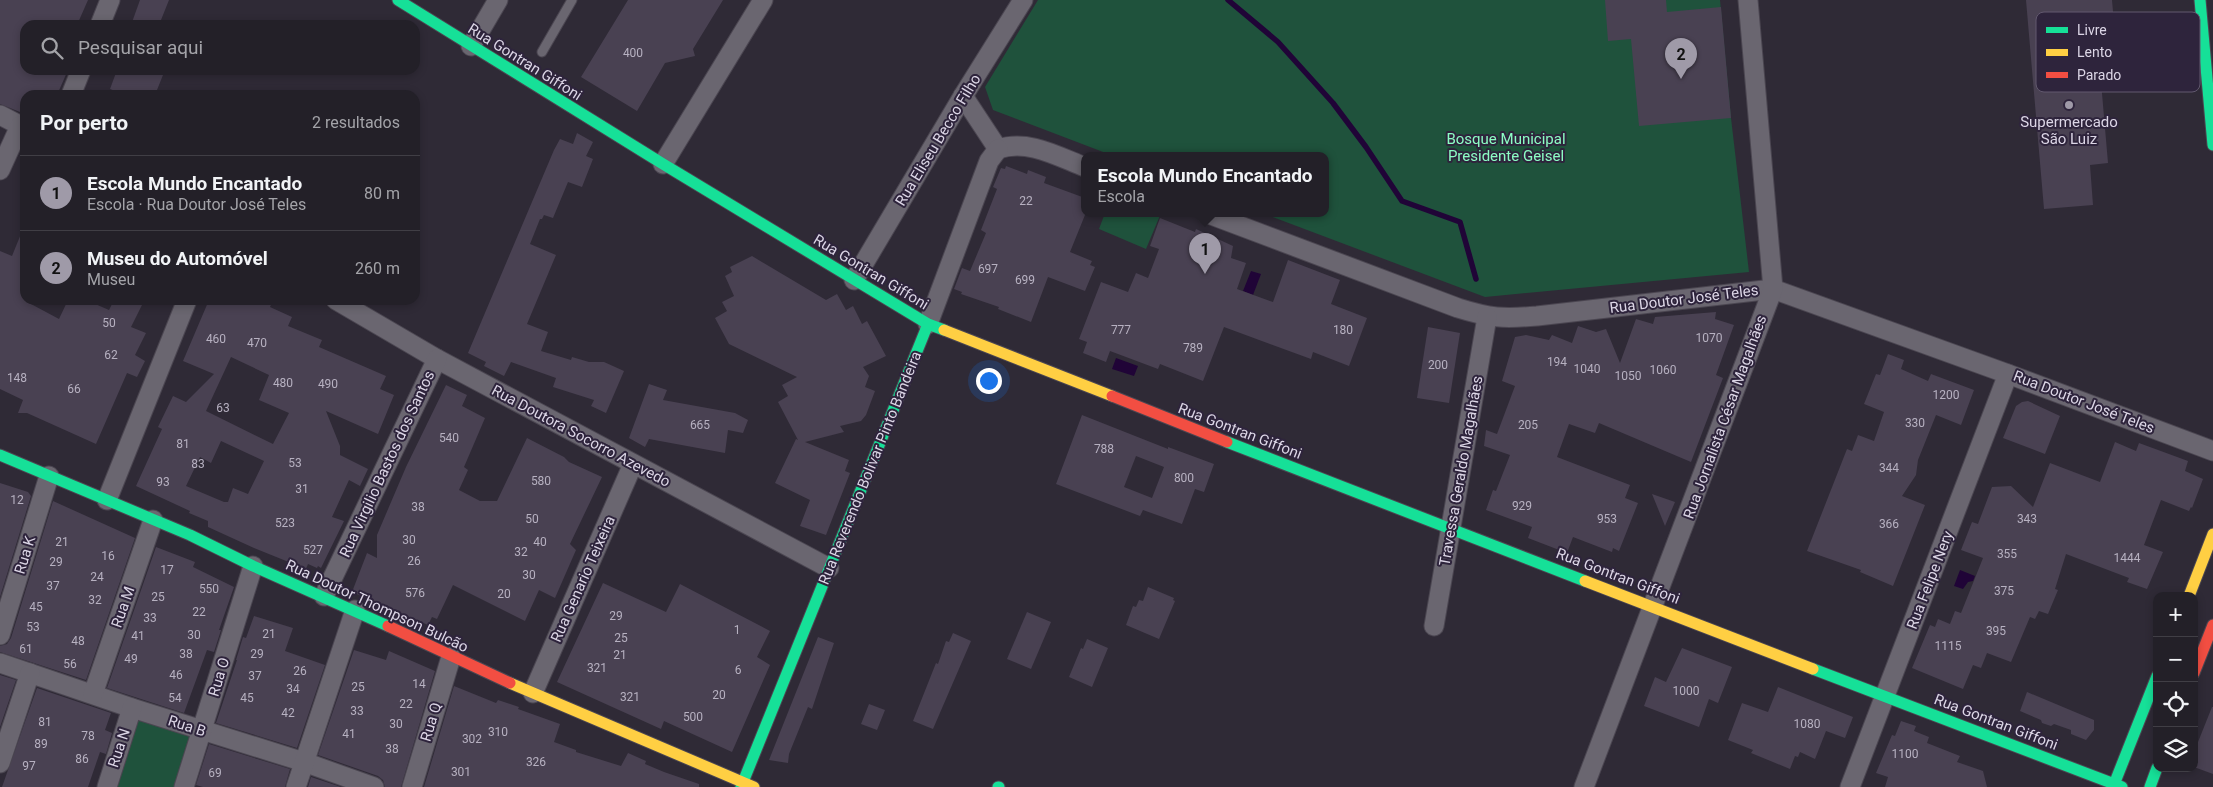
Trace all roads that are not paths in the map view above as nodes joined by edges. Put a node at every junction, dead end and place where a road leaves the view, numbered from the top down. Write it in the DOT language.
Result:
graph roads {
  1 [pos="110,0"];
  2 [pos="398,0"];
  3 [pos="498,0"];
  4 [pos="572,0"];
  5 [pos="763,0"];
  6 [pos="1024,0"];
  7 [pos="1748,0"];
  8 [pos="2200,0"];
  9 [pos="102,20"];
  10 [pos="471,46"];
  11 [pos="542,52"];
  12 [pos="79,75"];
  13 [pos="73,90"];
  14 [pos="963,96"];
  15 [pos="0,115"];
  16 [pos="20,125"];
  17 [pos="20,133"];
  18 [pos="2213,145"];
  19 [pos="998,149"];
  20 [pos="663,164"];
  21 [pos="1081,166"];
  22 [pos="0,170"];
  23 [pos="1217,217"];
  24 [pos="854,280"];
  25 [pos="1772,289"];
  26 [pos="185,305"];
  27 [pos="345,305"];
  28 [pos="1487,317"];
  29 [pos="928,324"];
  30 [pos="437,359"];
  31 [pos="2008,374"];
  32 [pos="2213,451"];
  33 [pos="0,454"];
  34 [pos="633,464"];
  35 [pos="49,476"];
  36 [pos="106,500"];
  37 [pos="152,520"];
  38 [pos="1452,530"];
  39 [pos="2213,534"];
  40 [pos="254,566"];
  41 [pos="829,568"];
  42 [pos="2190,592"];
  43 [pos="324,596"];
  44 [pos="1654,606"];
  45 [pos="355,610"];
  46 [pos="2213,625"];
  47 [pos="1434,626"];
  48 [pos="0,635"];
  49 [pos="451,657"];
  50 [pos="0,664"];
  51 [pos="2198,664"];
  52 [pos="30,673"];
  53 [pos="2155,682"];
  54 [pos="532,693"];
  55 [pos="93,694"];
  56 [pos="1886,696"];
  57 [pos="132,708"];
  58 [pos="203,731"];
  59 [pos="0,762"];
  60 [pos="304,762"];
  61 [pos="2156,772"];
  62 [pos="745,786"];
  63 [pos="2116,786"];
  64 [pos="107,787"];
  65 [pos="184,787"];
  66 [pos="296,787"];
  67 [pos="374,787"];
  68 [pos="412,787"];
  69 [pos="1584,787"];
  70 [pos="1850,787"];
  71 [pos="2150,787"];
  1 -- 9 [label="street"];
  2 -- 10 [label="street, Rua Gontran Giffoni"];
  3 -- 10 [label="street"];
  4 -- 11 [label="lane"];
  5 -- 20 [label="street"];
  6 -- 14 [label="street, Rua Eliseu Becco Filho"];
  7 -- 25 [label="street, Rua Jornalista César Magalhães"];
  8 -- 18 [label="street"];
  10 -- 20 [label="street, Rua Gontran Giffoni"];
  12 -- 13 [label="street"];
  14 -- 19 [label="street"];
  14 -- 24 [label="street, Rua Eliseu Becco Filho"];
  15 -- 16 [label="street"];
  17 -- 22 [label="street"];
  19 -- 21 [label="street"];
  19 -- 29 [label="street, Rua Reverendo Bolivar Pinto Bandeira"];
  20 -- 24 [label="street, Rua Gontran Giffoni"];
  23 -- 28 [label="street, Rua Doutor José Teles"];
  24 -- 29 [label="street, Rua Gontran Giffoni"];
  25 -- 28 [label="street, Rua Doutor José Teles"];
  25 -- 31 [label="street, Rua Doutor José Teles"];
  25 -- 44 [label="street, Rua Jornalista César Magalhães"];
  26 -- 36 [label="street"];
  27 -- 30 [label="street, Rua Doutora Socorro Azevedo"];
  28 -- 38 [label="street, Travessa Geraldo Magalhães"];
  29 -- 38 [label="street, Rua Gontran Giffoni"];
  29 -- 41 [label="street, Rua Reverendo Bolivar Pinto Bandeira"];
  30 -- 34 [label="street, Rua Doutora Socorro Azevedo"];
  30 -- 43 [label="street, Rua Virgilio Bastos dos Santos"];
  31 -- 32 [label="street, Rua Doutor José Teles"];
  31 -- 56 [label="street, Rua Felipe Nery"];
  33 -- 35 [label="street, Rua Doutor Thompson Bulcão"];
  34 -- 41 [label="street, Rua Doutora Socorro Azevedo"];
  34 -- 54 [label="street, Rua Genario Teixeira"];
  35 -- 36 [label="street, Rua Doutor Thompson Bulcão"];
  35 -- 48 [label="street, Rua K"];
  36 -- 37 [label="street, Rua Doutor Thompson Bulcão"];
  37 -- 40 [label="street, Rua Doutor Thompson Bulcão"];
  37 -- 55 [label="street, Rua M"];
  38 -- 44 [label="street, Rua Gontran Giffoni"];
  38 -- 47 [label="street, Travessa Geraldo Magalhães"];
  39 -- 42 [label="street"];
  40 -- 43 [label="street, Rua Doutor Thompson Bulcão"];
  40 -- 58 [label="street, Rua O"];
  41 -- 62 [label="street, Rua Reverendo Bolivar Pinto Bandeira"];
  43 -- 45 [label="street, Rua Doutor Thompson Bulcão"];
  44 -- 56 [label="street, Rua Gontran Giffoni"];
  44 -- 69 [label="street, Rua Jornalista César Magalhães"];
  45 -- 49 [label="street, Rua Doutor Thompson Bulcão"];
  45 -- 60 [label="street"];
  46 -- 51 [label="street"];
  49 -- 54 [label="street, Rua Doutor Thompson Bulcão"];
  49 -- 68 [label="street, Rua Q"];
  50 -- 52 [label="street, Rua B"];
  52 -- 55 [label="street, Rua B"];
  52 -- 59 [label="street"];
  53 -- 63 [label="street"];
  54 -- 62 [label="street, Rua Doutor Thompson Bulcão"];
  55 -- 57 [label="street, Rua B"];
  56 -- 63 [label="street, Rua Gontran Giffoni"];
  56 -- 70 [label="street, Rua Felipe Nery"];
  57 -- 58 [label="street, Rua B"];
  57 -- 64 [label="street, Rua N"];
  58 -- 60 [label="street, Rua B"];
  58 -- 65 [label="street, Rua O"];
  60 -- 66 [label="street"];
  60 -- 67 [label="street, Rua B"];
  61 -- 71 [label="street"];
}
